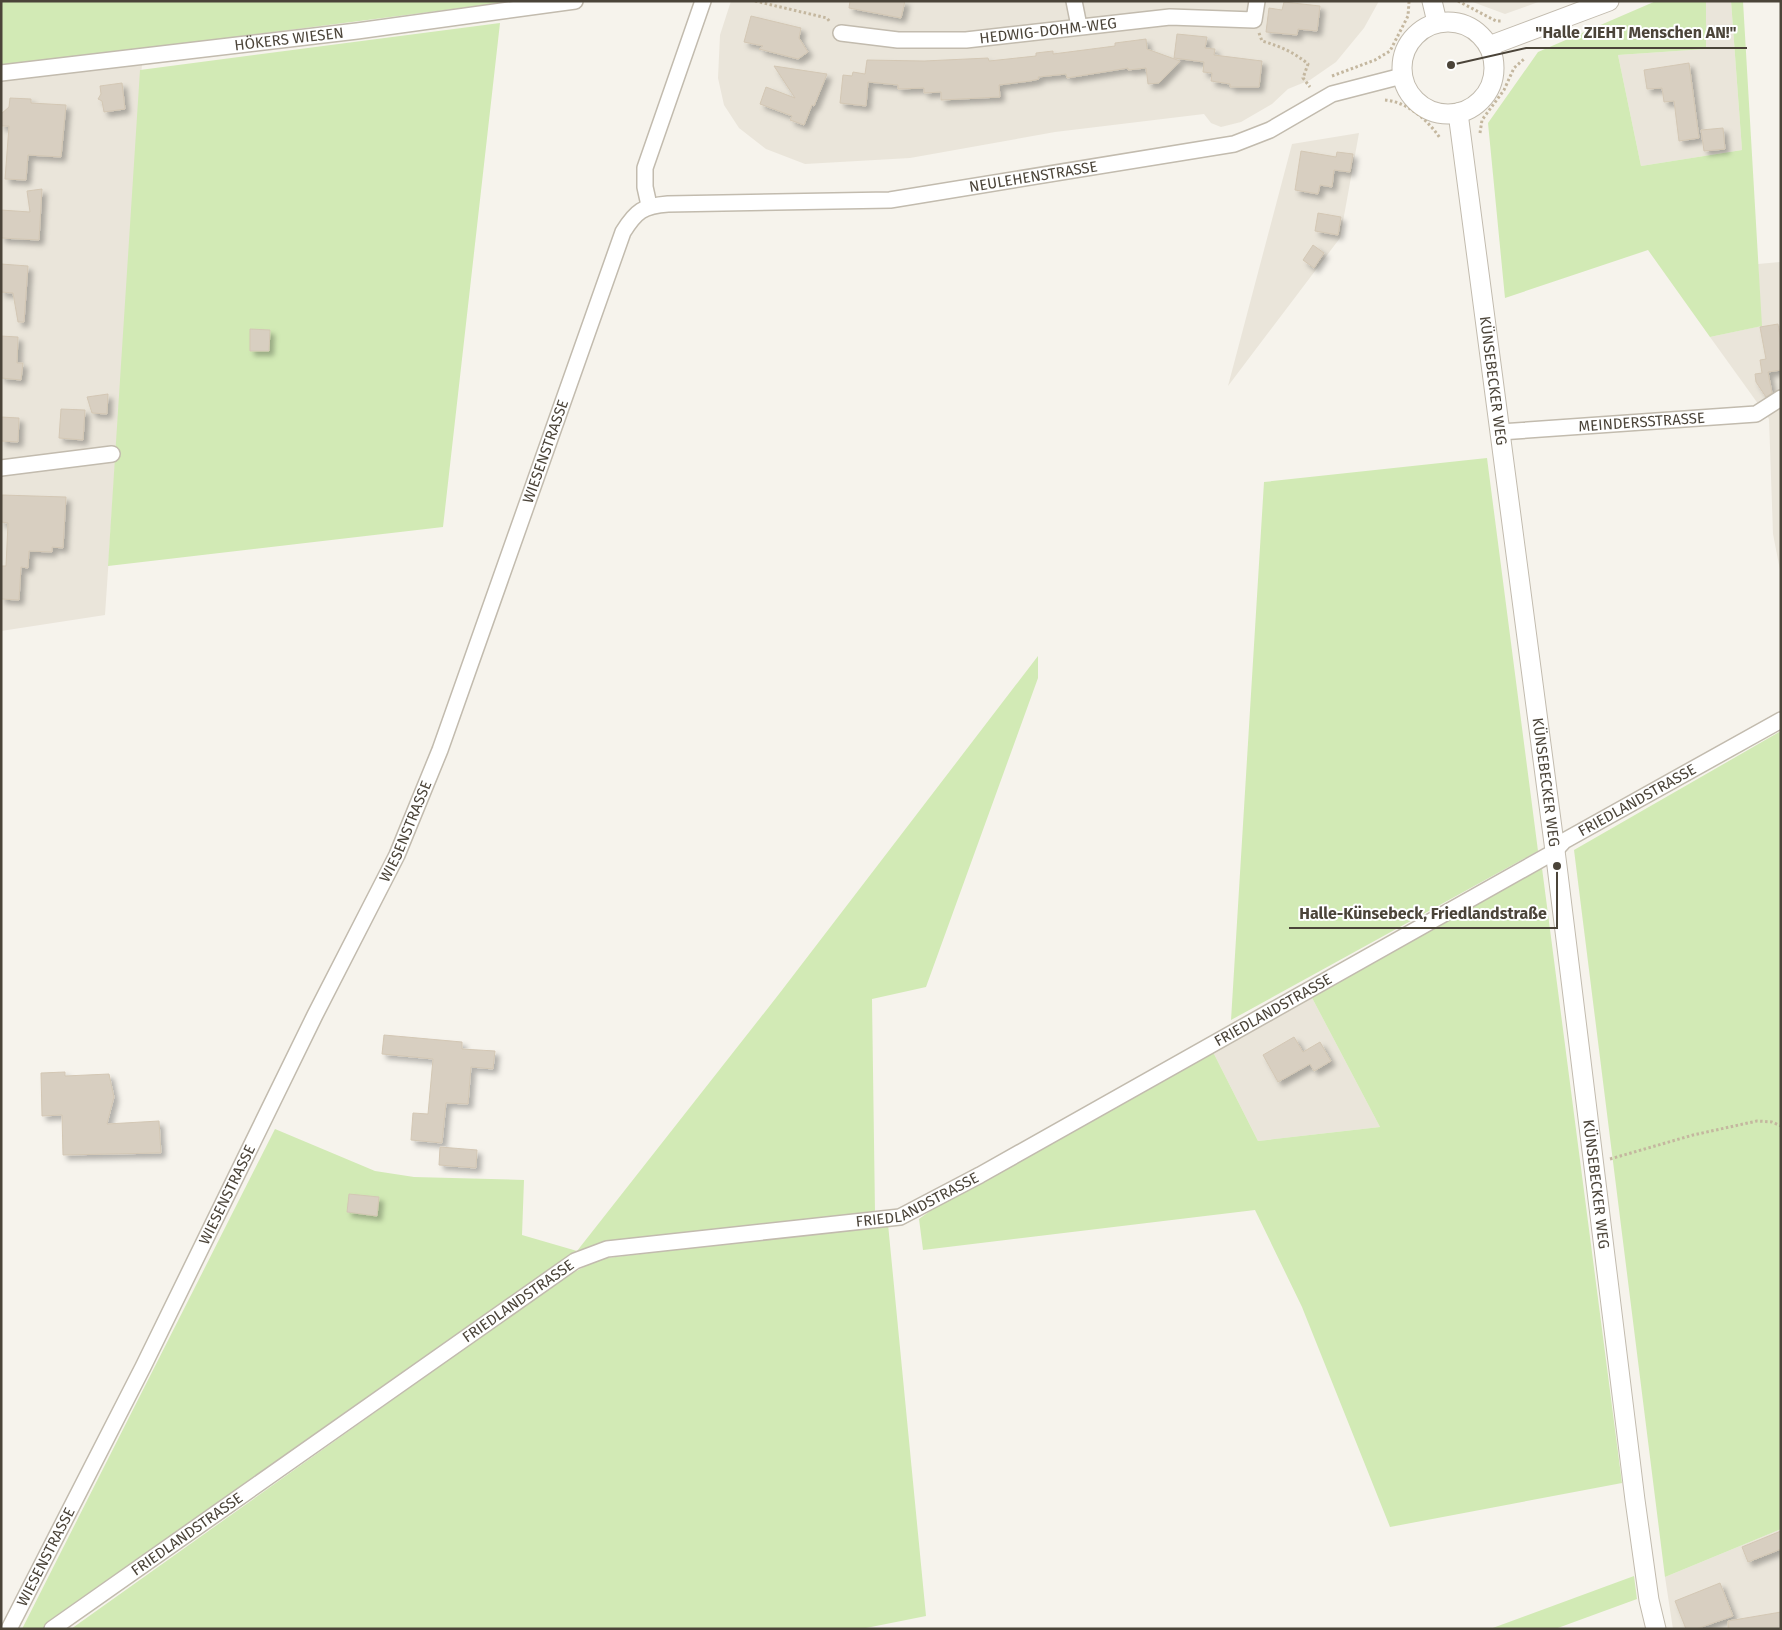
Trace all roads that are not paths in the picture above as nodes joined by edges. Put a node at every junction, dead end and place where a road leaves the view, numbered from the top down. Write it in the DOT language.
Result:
graph roads {
  1 [pos="576,1"];
  2 [pos="702,1"];
  3 [pos="1074,1"];
  4 [pos="1257,1"];
  5 [pos="1432,1"];
  6 [pos="1609,1"];
  7 [pos="1437,22"];
  8 [pos="1079,26"];
  9 [pos="841,33"];
  10 [pos="1489,46"];
  11 [pos="1,74"];
  12 [pos="1402,76"];
  13 [pos="1458,113"];
  14 [pos="649,205"];
  15 [pos="1781,398"];
  16 [pos="1500,432"];
  17 [pos="112,454"];
  18 [pos="1,468"];
  19 [pos="1781,720"];
  20 [pos="1554,852"];
  21 [pos="8,1629"];
  22 [pos="52,1629"];
  23 [pos="1656,1629"];
  1 -- 11 [label="street, HÖKERS WIESEN"];
  2 -- 14 [label="street"];
  3 -- 8 [label="street"];
  4 -- 8 [label="street, HEDWIG-DOHM-WEG"];
  5 -- 7 [label="street"];
  6 -- 10 [label="street"];
  7 -- 10 [label="street"];
  7 -- 12 [label="street"];
  8 -- 9 [label="street, HEDWIG-DOHM-WEG"];
  10 -- 13 [label="street"];
  12 -- 13 [label="street"];
  12 -- 14 [label="street, NEULEHENSTRASSE"];
  13 -- 16 [label="street, KÜNSEBECKER WEG"];
  14 -- 21 [label="street, WIESENSTRASSE"];
  15 -- 16 [label="street, MEINDERSSTRASSE"];
  16 -- 20 [label="street, KÜNSEBECKER WEG"];
  17 -- 18 [label="street"];
  19 -- 20 [label="street, FRIEDLANDSTRASSE"];
  20 -- 22 [label="street, FRIEDLANDSTRASSE"];
  20 -- 23 [label="street, KÜNSEBECKER WEG"];
}
